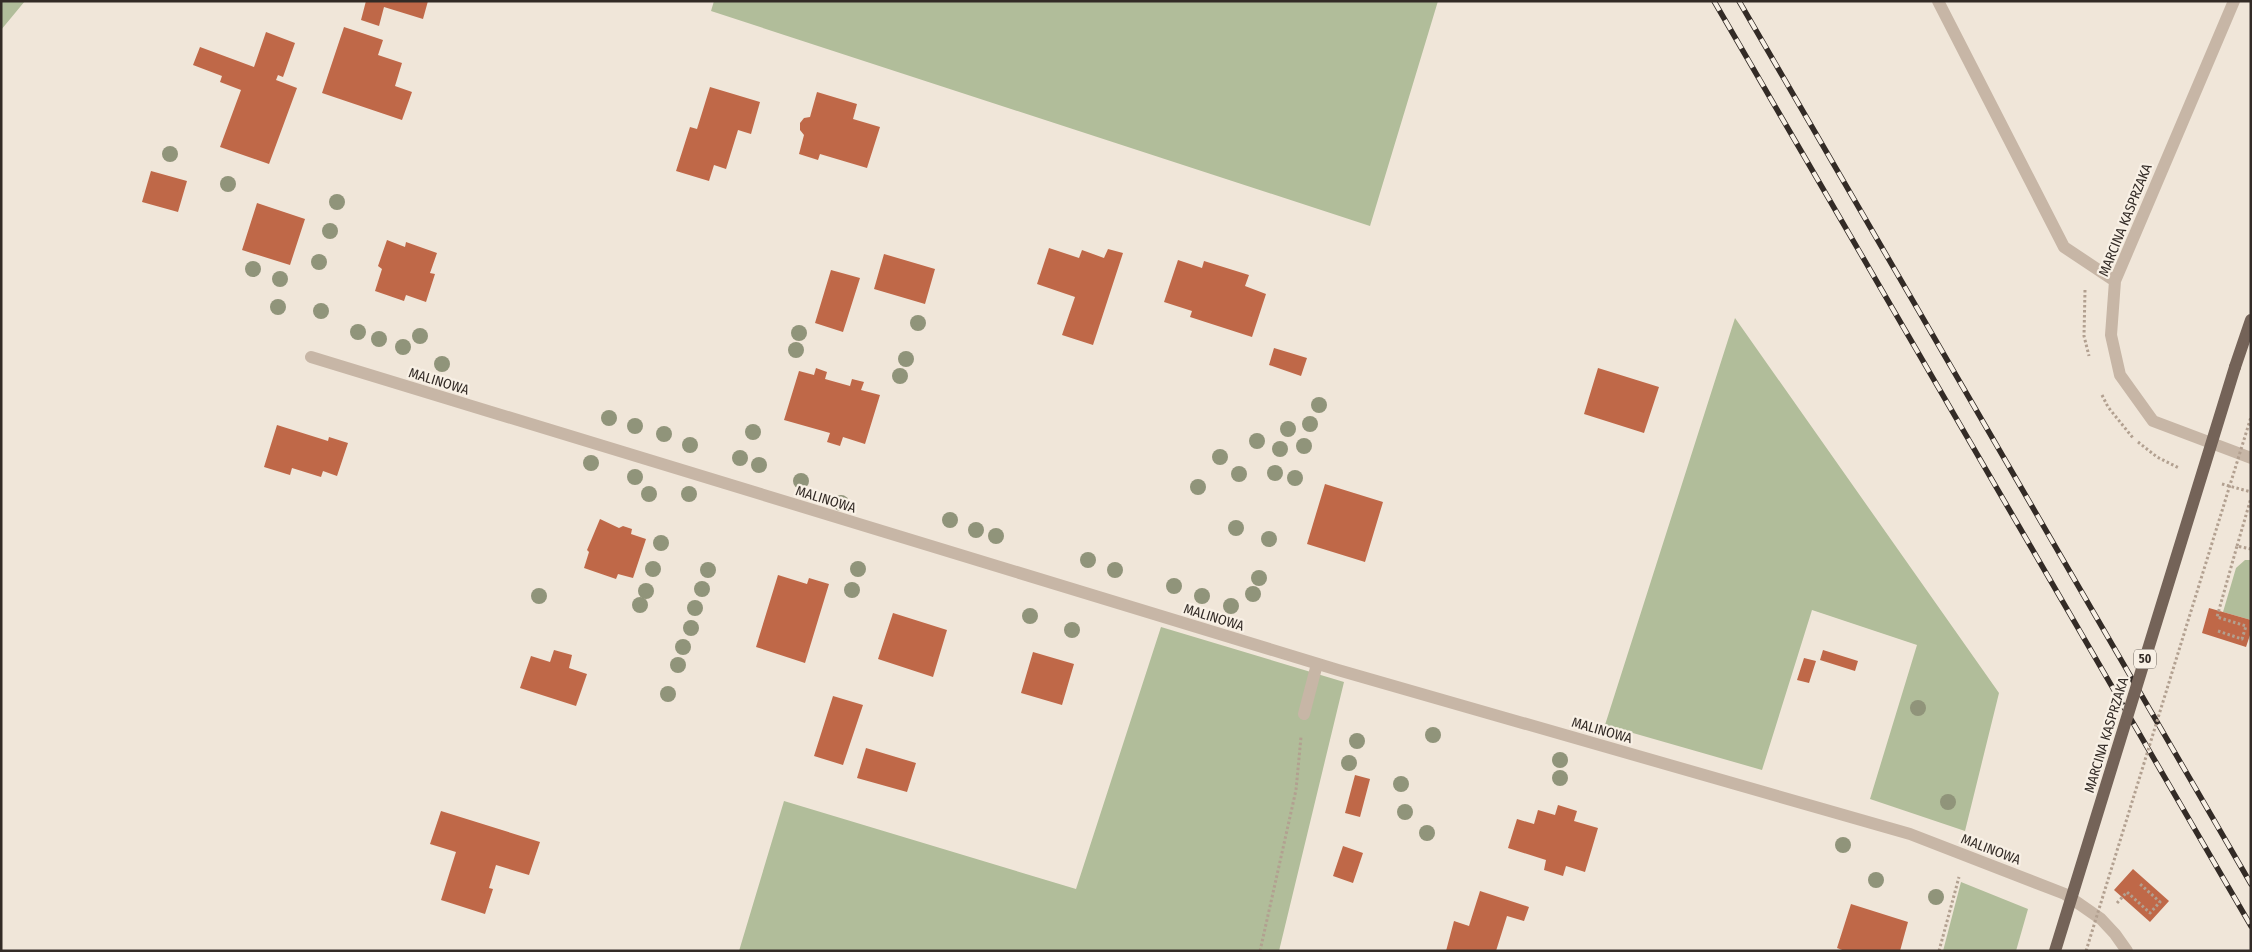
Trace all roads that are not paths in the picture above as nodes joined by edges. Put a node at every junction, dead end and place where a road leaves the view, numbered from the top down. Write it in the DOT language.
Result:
graph roads {
  1 [pos="1938,1"];
  2 [pos="2234,1"];
  3 [pos="2115,281"];
  4 [pos="2251,320"];
  5 [pos="311,357"];
  6 [pos="2251,458"];
  7 [pos="1317,664"];
  8 [pos="1304,714"];
  9 [pos="2055,951"];
  10 [pos="2127,951"];
  1 -- 3 [label="street"];
  2 -- 3 [label="street, MARCINA KASPRZAKA"];
  3 -- 6 [label="street, MARCINA KASPRZAKA"];
  4 -- 9 [label="main road, MARCINA KASPRZAKA / 50, bridge"];
  5 -- 7 [label="street, MALINOWA"];
  7 -- 8 [label="street"];
  7 -- 10 [label="street, MALINOWA"];
}
